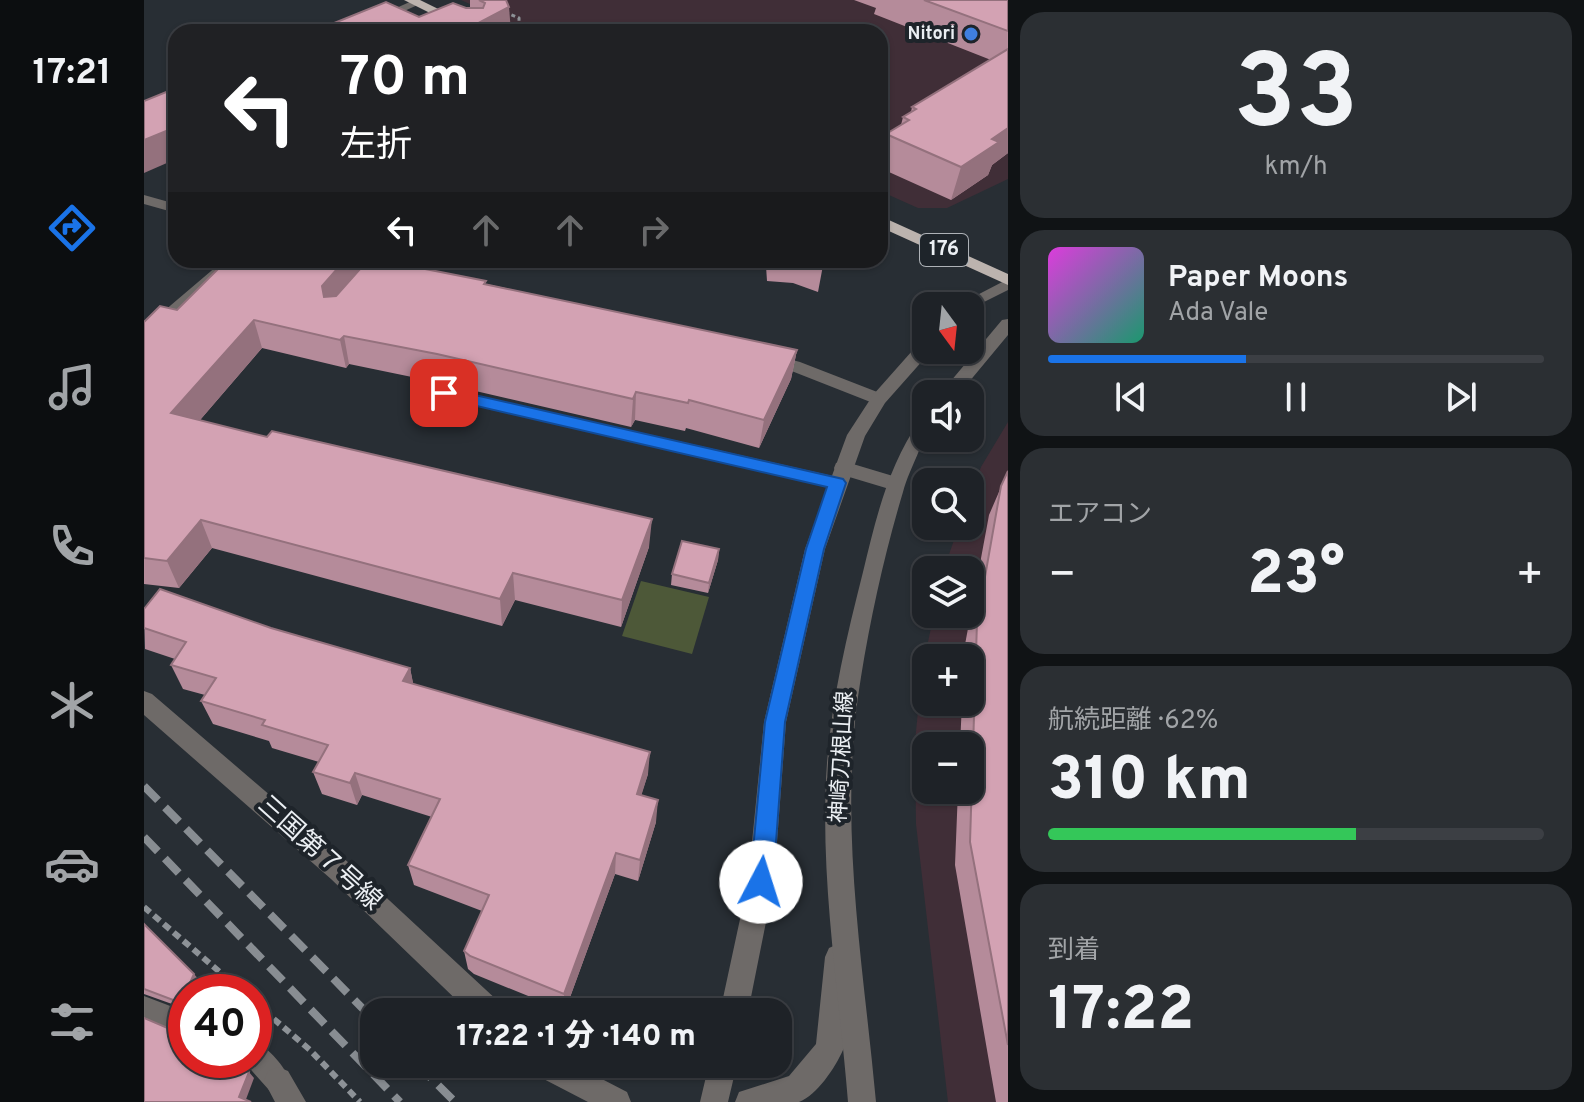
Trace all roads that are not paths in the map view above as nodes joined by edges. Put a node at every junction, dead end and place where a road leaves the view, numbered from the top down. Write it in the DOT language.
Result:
graph roads {
  1 [pos="413,2"];
  2 [pos="365,24"];
  3 [pos="461,24"];
  4 [pos="144,199"];
  5 [pos="168,206"];
  6 [pos="888,225"];
  7 [pos="224,268"];
  8 [pos="359,268"];
  9 [pos="408,277"];
  10 [pos="1008,282"];
  11 [pos="984,295"];
  12 [pos="1008,324"];
  13 [pos="144,337"];
  14 [pos="748,355"];
  15 [pos="912,362"];
  16 [pos="961,380"];
  17 [pos="444,393"];
  18 [pos="879,399"];
  19 [pos="912,443"];
  20 [pos="840,476"];
  21 [pos="896,484"];
  22 [pos="144,701"];
  23 [pos="843,917"];
  24 [pos="474,998"];
  25 [pos="737,998"];
  26 [pos="144,1008"];
  27 [pos="168,1017"];
  28 [pos="272,1075"];
  29 [pos="571,1078"];
  30 [pos="720,1078"];
  31 [pos="285,1091"];
  32 [pos="617,1102"];
  33 [pos="714,1102"];
  34 [pos="749,1102"];
  35 [pos="862,1102"];
  1 -- 2 [label="street"];
  1 -- 3 [label="highway"];
  4 -- 5 [label="street"];
  6 -- 10 [label="highway, 176"];
  7 -- 13 [label="street"];
  8 -- 9 [label="street"];
  10 -- 11 [label="street"];
  12 -- 16 [label="street"];
  14 -- 18 [label="street"];
  15 -- 18 [label="street"];
  17 -- 20 [label="lane"];
  18 -- 20 [label="street"];
  19 -- 21 [label="street, 神崎刀根山線"];
  20 -- 21 [label="street"];
  20 -- 25 [label="street"];
  21 -- 23 [label="street, 神崎刀根山線"];
  22 -- 24 [label="street, 三国第７号線"];
  23 -- 34 [label="street"];
  23 -- 35 [label="street, 神崎刀根山線"];
  26 -- 27 [label="lane"];
  28 -- 31 [label="lane"];
  29 -- 32 [label="street"];
  30 -- 33 [label="street"];
}
